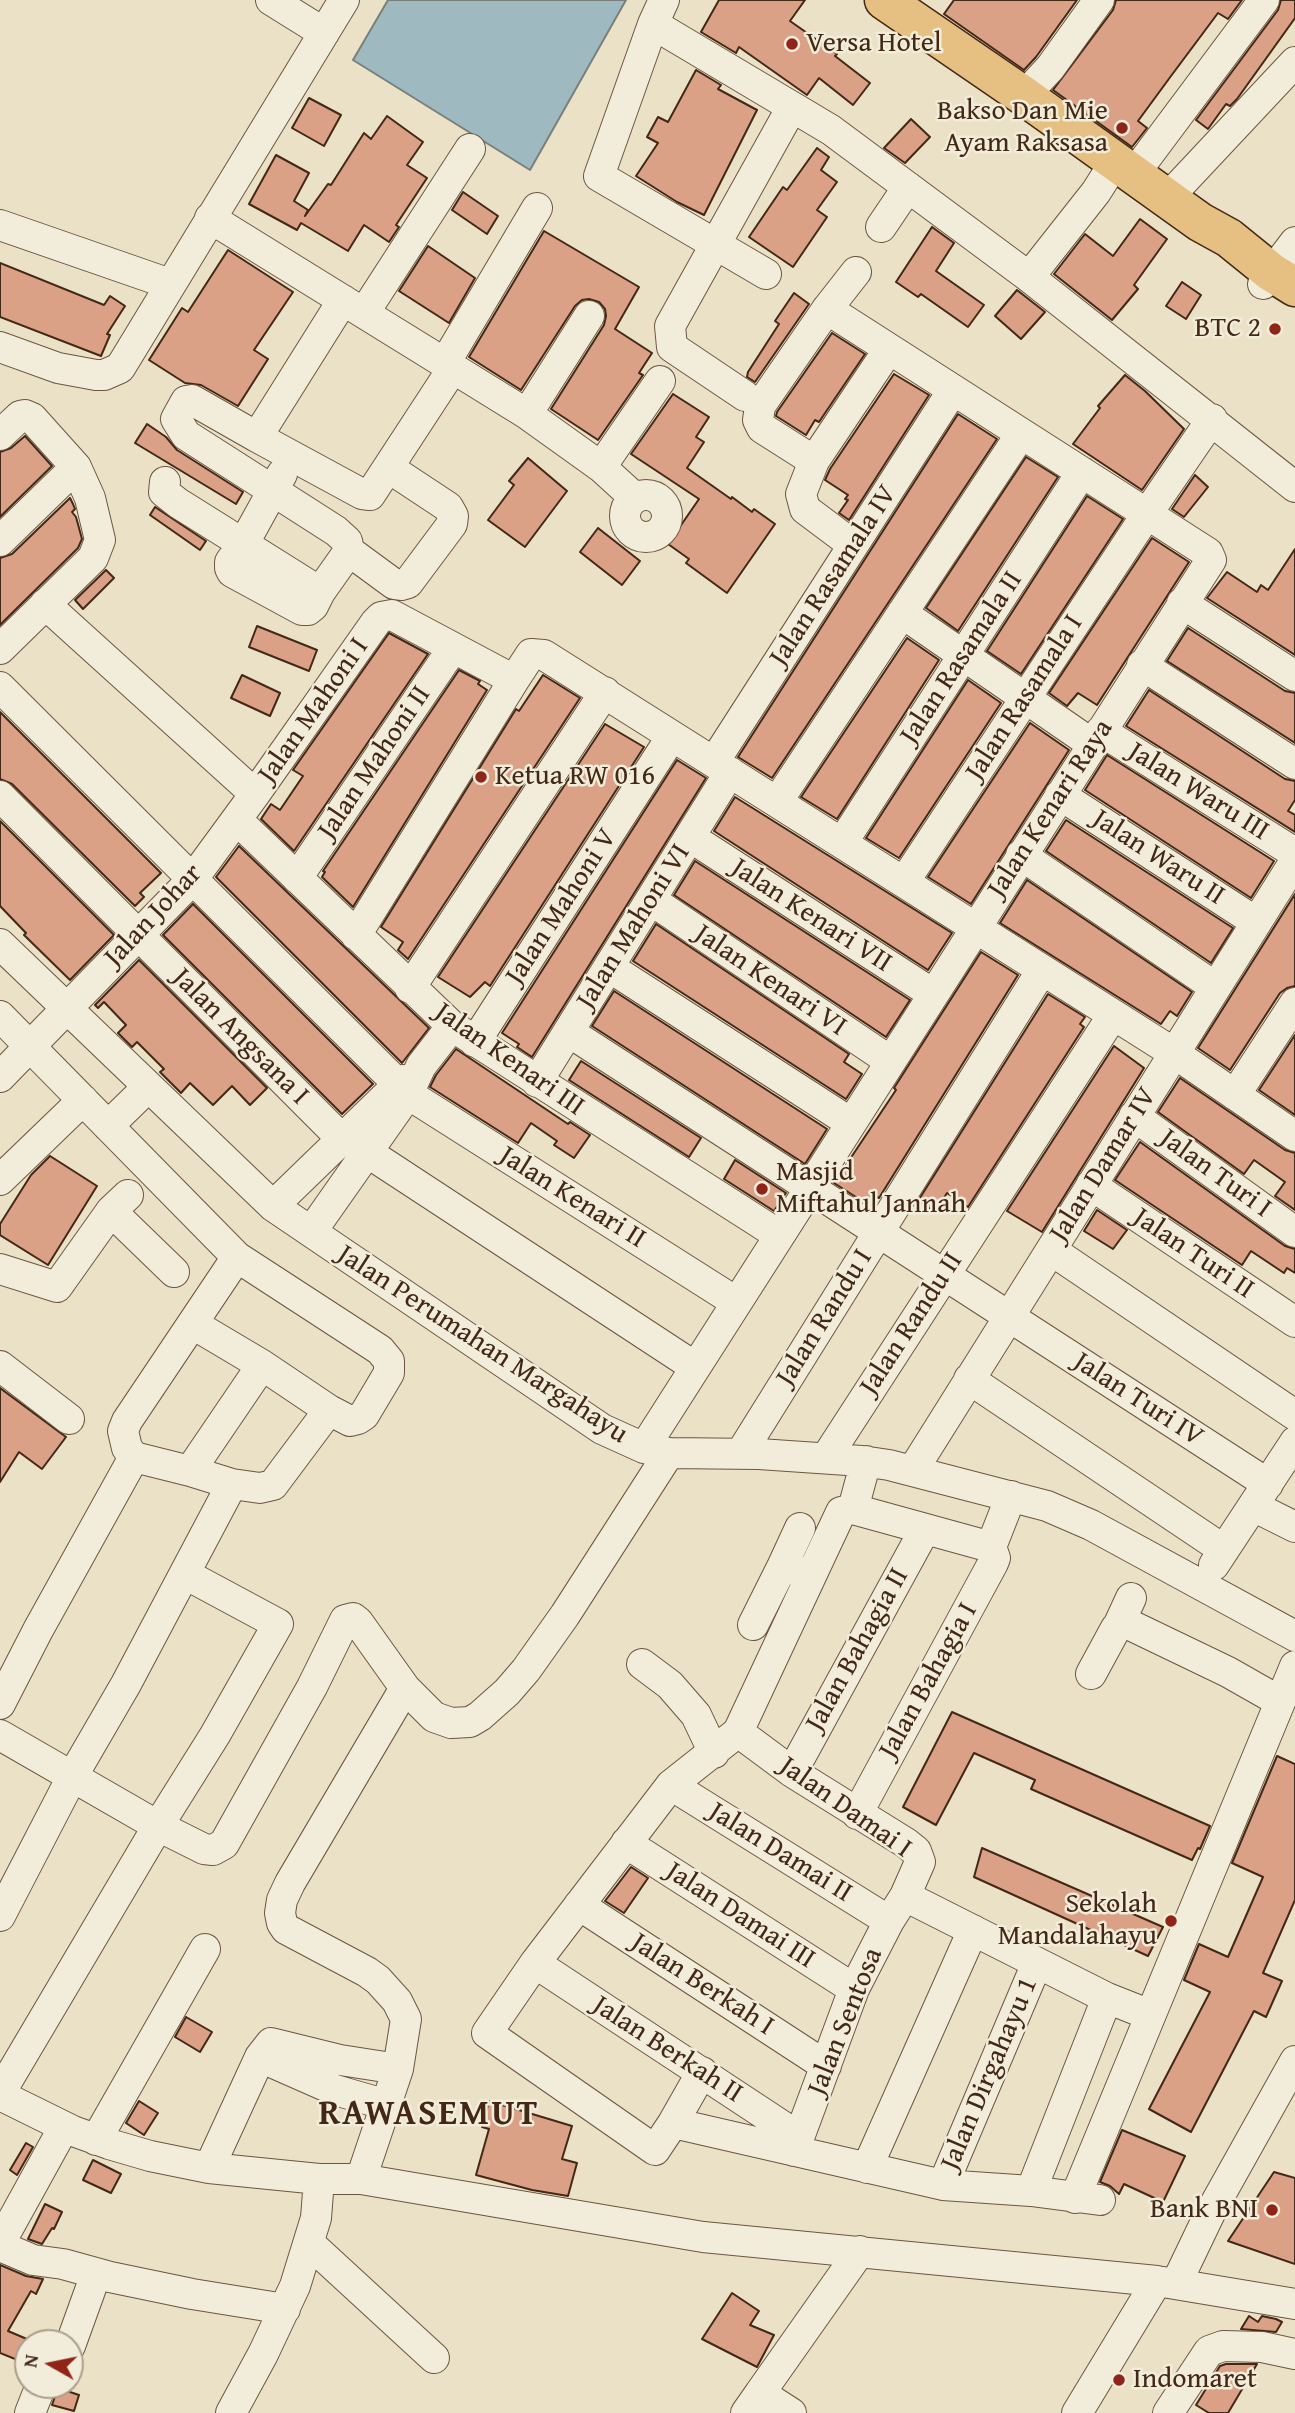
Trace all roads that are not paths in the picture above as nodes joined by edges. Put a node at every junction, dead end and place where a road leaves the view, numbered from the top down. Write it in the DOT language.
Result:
graph roads {
  1 [pos="271,0"];
  2 [pos="344,0"];
  3 [pos="1098,0"];
  4 [pos="1264,0"];
  5 [pos="908,6"];
  6 [pos="659,12"];
  7 [pos="324,33"];
  8 [pos="1295,62"];
  9 [pos="1024,96"];
  10 [pos="792,107"];
  11 [pos="470,149"];
  12 [pos="1125,168"];
  13 [pos="908,187"];
  14 [pos="1170,200"];
  15 [pos="537,208"];
  16 [pos="210,218"];
  17 [pos="0,225"];
  18 [pos="881,227"];
  19 [pos="715,244"];
  20 [pos="1285,262"];
  21 [pos="856,272"];
  22 [pos="766,274"];
  23 [pos="1029,277"];
  24 [pos="170,284"];
  25 [pos="354,307"];
  26 [pos="827,309"];
  27 [pos="1295,313"];
  28 [pos="589,316"];
  29 [pos="0,347"];
  30 [pos="889,349"];
  31 [pos="449,365"];
  32 [pos="660,380"];
  33 [pos="953,390"];
  34 [pos="745,396"];
  35 [pos="527,414"];
  36 [pos="1212,419"];
  37 [pos="1021,434"];
  38 [pos="0,435"];
  39 [pos="257,437"];
  40 [pos="292,457"];
  41 [pos="814,461"];
  42 [pos="76,467"];
  43 [pos="601,467"];
  44 [pos="389,468"];
  45 [pos="1082,472"];
  46 [pos="164,482"];
  47 [pos="1295,487"];
  48 [pos="271,491"];
  49 [pos="635,498"];
  50 [pos="1147,514"];
  51 [pos="0,541"];
  52 [pos="244,543"];
  53 [pos="853,545"];
  54 [pos="349,551"];
  55 [pos="1182,603"];
  56 [pos="45,604"];
  57 [pos="902,613"];
  58 [pos="453,648"];
  59 [pos="0,649"];
  60 [pos="962,656"];
  61 [pos="1142,665"];
  62 [pos="1295,677"];
  63 [pos="514,680"];
  64 [pos="0,687"];
  65 [pos="605,692"];
  66 [pos="1026,698"];
  67 [pos="672,736"];
  68 [pos="1096,738"];
  69 [pos="1295,764"];
  70 [pos="722,767"];
  71 [pos="255,794"];
  72 [pos="1060,795"];
  73 [pos="0,796"];
  74 [pos="777,802"];
  75 [pos="237,820"];
  76 [pos="690,837"];
  77 [pos="842,843"];
  78 [pos="1295,853"];
  79 [pos="1021,855"];
  80 [pos="1295,861"];
  81 [pos="297,878"];
  82 [pos="192,880"];
  83 [pos="904,882"];
  84 [pos="650,900"];
  85 [pos="1256,922"];
  86 [pos="975,928"];
  87 [pos="138,934"];
  88 [pos="356,935"];
  89 [pos="0,944"];
  90 [pos="609,967"];
  91 [pos="1042,970"];
  92 [pos="1215,987"];
  93 [pos="410,988"];
  94 [pos="933,994"];
  95 [pos="1295,1003"];
  96 [pos="1113,1015"];
  97 [pos="0,1016"];
  98 [pos="48,1028"];
  99 [pos="569,1031"];
  100 [pos="464,1034"];
  101 [pos="1174,1053"];
  102 [pos="890,1061"];
  103 [pos="0,1077"];
  104 [pos="537,1082"];
  105 [pos="402,1089"];
  106 [pos="1235,1095"];
  107 [pos="83,1100"];
  108 [pos="126,1109"];
  109 [pos="1134,1116"];
  110 [pos="850,1123"];
  111 [pos="1295,1136"];
  112 [pos="355,1145"];
  113 [pos="0,1180"];
  114 [pos="1091,1185"];
  115 [pos="810,1187"];
  116 [pos="273,1206"];
  117 [pos="1295,1231"];
  118 [pos="311,1232"];
  119 [pos="878,1232"];
  120 [pos="779,1235"];
  121 [pos="1051,1250"];
  122 [pos="237,1257"];
  123 [pos="0,1269"];
  124 [pos="174,1272"];
  125 [pos="944,1275"];
  126 [pos="736,1303"];
  127 [pos="1008,1317"];
  128 [pos="1295,1322"];
  129 [pos="193,1324"];
  130 [pos="262,1365"];
  131 [pos="0,1366"];
  132 [pos="695,1367"];
  133 [pos="969,1379"];
  134 [pos="329,1410"];
  135 [pos="1295,1415"];
  136 [pos="69,1419"];
  137 [pos="1295,1442"];
  138 [pos="656,1450"];
  139 [pos="741,1453"];
  140 [pos="134,1457"];
  141 [pos="826,1458"];
  142 [pos="866,1461"];
  143 [pos="913,1470"];
  144 [pos="190,1471"];
  145 [pos="232,1484"];
  146 [pos="1260,1495"];
  147 [pos="1012,1496"];
  148 [pos="853,1508"];
  149 [pos="1295,1527"];
  150 [pos="800,1528"];
  151 [pos="925,1529"];
  152 [pos="991,1548"];
  153 [pos="1224,1550"];
  154 [pos="796,1572"];
  155 [pos="185,1574"];
  156 [pos="1201,1585"];
  157 [pos="753,1625"];
  158 [pos="1295,1636"];
  159 [pos="642,1664"];
  160 [pos="1295,1666"];
  161 [pos="1091,1674"];
  162 [pos="405,1688"];
  163 [pos="1279,1701"];
  164 [pos="0,1704"];
  165 [pos="738,1732"];
  166 [pos="0,1735"];
  167 [pos="714,1753"];
  168 [pos="792,1772"];
  169 [pos="72,1777"];
  170 [pos="671,1785"];
  171 [pos="857,1814"];
  172 [pos="158,1826"];
  173 [pos="626,1843"];
  174 [pos="905,1896"];
  175 [pos="579,1905"];
  176 [pos="0,1916"];
  177 [pos="889,1921"];
  178 [pos="973,1930"];
  179 [pos="205,1949"];
  180 [pos="535,1963"];
  181 [pos="1037,1963"];
  182 [pos="854,1989"];
  183 [pos="1107,1998"];
  184 [pos="1150,2015"];
  185 [pos="260,2057"];
  186 [pos="1295,2062"];
  187 [pos="826,2066"];
  188 [pos="398,2069"];
  189 [pos="702,2072"];
  190 [pos="0,2094"];
  191 [pos="387,2105"];
  192 [pos="673,2123"];
  193 [pos="64,2127"];
  194 [pos="96,2140"];
  195 [pos="797,2144"];
  196 [pos="209,2168"];
  197 [pos="867,2168"];
  198 [pos="319,2179"];
  199 [pos="361,2179"];
  200 [pos="943,2185"];
  201 [pos="1031,2191"];
  202 [pos="309,2243"];
  203 [pos="0,2244"];
  204 [pos="860,2251"];
  205 [pos="96,2274"];
  206 [pos="1167,2283"];
  207 [pos="1295,2304"];
  208 [pos="285,2309"];
  209 [pos="76,2329"];
  210 [pos="1295,2354"];
  211 [pos="434,2358"];
  212 [pos="753,2403"];
  213 [pos="231,2413"];
  214 [pos="791,2413"];
  215 [pos="1077,2413"];
  216 [pos="1168,2413"];
  1 -- 7 [label="street"];
  2 -- 7 [label="street"];
  3 -- 9 [label="street"];
  4 -- 12 [label="street"];
  5 -- 9 [label="main road"];
  6 -- 10 [label="street"];
  6 -- 19 [label="street"];
  7 -- 16 [label="street"];
  8 -- 14 [label="street"];
  9 -- 12 [label="main road"];
  10 -- 13 [label="street"];
  10 -- 19 [label="street"];
  11 -- 25 [label="street"];
  12 -- 14 [label="main road"];
  12 -- 23 [label="street"];
  13 -- 18 [label="street"];
  13 -- 23 [label="street"];
  14 -- 20 [label="main road"];
  15 -- 31 [label="street"];
  16 -- 24 [label="street"];
  16 -- 25 [label="street"];
  17 -- 24 [label="street"];
  19 -- 22 [label="street"];
  19 -- 34 [label="street"];
  20 -- 27 [label="main road"];
  21 -- 26 [label="street"];
  23 -- 36 [label="street"];
  24 -- 29 [label="street"];
  25 -- 31 [label="street"];
  25 -- 39 [label="street"];
  26 -- 30 [label="street, Jalan Kenari Raya"];
  26 -- 41 [label="street"];
  28 -- 35 [label="street"];
  30 -- 33 [label="street, Jalan Kenari Raya"];
  30 -- 41 [label="street"];
  31 -- 35 [label="street"];
  31 -- 44 [label="street"];
  32 -- 43 [label="street"];
  33 -- 37 [label="street, Jalan Kenari Raya"];
  33 -- 53 [label="street, Jalan Rasamala IV"];
  35 -- 43 [label="street"];
  36 -- 47 [label="street"];
  36 -- 50 [label="street, Jalan Rasamala I"];
  37 -- 45 [label="street, Jalan Kenari Raya"];
  37 -- 57 [label="street"];
  38 -- 42 [label="street"];
  39 -- 40 [label="street"];
  39 -- 48 [label="street"];
  40 -- 44 [label="street"];
  40 -- 48 [label="street"];
  41 -- 53 [label="street"];
  42 -- 51 [label="street"];
  42 -- 56 [label="street"];
  43 -- 49 [label="street"];
  44 -- 54 [label="street"];
  45 -- 50 [label="street, Jalan Kenari Raya"];
  45 -- 60 [label="street, Jalan Rasamala II"];
  46 -- 52 [label="street"];
  48 -- 52 [label="street"];
  48 -- 54 [label="street"];
  50 -- 55 [label="street, Jalan Kenari Raya"];
  50 -- 66 [label="street, Jalan Rasamala I"];
  52 -- 54 [label="street"];
  53 -- 70 [label="street, Jalan Rasamala IV"];
  55 -- 61 [label="street, Jalan Kenari Raya"];
  55 -- 62 [label="street"];
  56 -- 59 [label="street"];
  56 -- 71 [label="street"];
  57 -- 60 [label="street, Jalan Waru III"];
  57 -- 74 [label="street"];
  58 -- 63 [label="street"];
  58 -- 71 [label="street, Jalan Mahoni I"];
  58 -- 81 [label="street, Jalan Mahoni II"];
  60 -- 66 [label="street, Jalan Waru III"];
  60 -- 77 [label="street, Jalan Rasamala II"];
  61 -- 68 [label="street, Jalan Kenari Raya"];
  61 -- 69 [label="street"];
  63 -- 65 [label="street"];
  63 -- 88 [label="street"];
  64 -- 82 [label="street, Jalan Kenari II"];
  65 -- 67 [label="street"];
  65 -- 93 [label="street"];
  66 -- 68 [label="street, Jalan Waru III"];
  66 -- 83 [label="street, Jalan Rasamala I"];
  67 -- 70 [label="street"];
  67 -- 100 [label="street, Jalan Mahoni V"];
  68 -- 72 [label="street, Jalan Kenari Raya"];
  68 -- 78 [label="street, Jalan Waru III"];
  70 -- 74 [label="street"];
  70 -- 76 [label="street, Jalan Mahoni VI"];
  71 -- 75 [label="street, Jalan Mahoni I"];
  72 -- 79 [label="street, Jalan Kenari Raya"];
  72 -- 85 [label="street, Jalan Waru II"];
  73 -- 87 [label="street, Jalan Angsana I"];
  74 -- 77 [label="street"];
  75 -- 81 [label="street, Jalan Kenari III"];
  75 -- 82 [label="street, Jalan Johar"];
  76 -- 84 [label="street, Jalan Mahoni VI"];
  76 -- 94 [label="street, Jalan Kenari VII"];
  77 -- 83 [label="street"];
  79 -- 86 [label="street, Jalan Kenari Raya"];
  79 -- 92 [label="street"];
  80 -- 85 [label="street, Jalan Damar IV"];
  81 -- 88 [label="street, Jalan Kenari III"];
  82 -- 87 [label="street, Jalan Johar"];
  82 -- 105 [label="street, Jalan Kenari II"];
  83 -- 86 [label="street"];
  84 -- 90 [label="street, Jalan Mahoni VI"];
  84 -- 102 [label="street, Jalan Kenari VI"];
  85 -- 92 [label="street, Jalan Damar IV"];
  86 -- 91 [label="street"];
  86 -- 94 [label="street, Jalan Kenari Raya"];
  87 -- 98 [label="street, Jalan Johar"];
  87 -- 112 [label="street, Jalan Angsana I"];
  88 -- 93 [label="street, Jalan Kenari III"];
  89 -- 98 [label="street, Jalan Perumahan Margahayu"];
  90 -- 99 [label="street, Jalan Mahoni VI"];
  90 -- 110 [label="street"];
  91 -- 96 [label="street"];
  91 -- 119 [label="street, Jalan Randu I"];
  92 -- 101 [label="street, Jalan Damar IV"];
  93 -- 100 [label="street, Jalan Kenari III"];
  94 -- 102 [label="street, Jalan Kenari Raya"];
  95 -- 106 [label="street"];
  96 -- 101 [label="street"];
  96 -- 125 [label="street, Jalan Randu II"];
  97 -- 98 [label="street"];
  98 -- 103 [label="street, Jalan Johar"];
  98 -- 107 [label="street"];
  98 -- 108 [label="street, Jalan Perumahan Margahayu"];
  99 -- 104 [label="street, Jalan Mahoni VI"];
  99 -- 115 [label="street, Jalan Turi IV"];
  100 -- 104 [label="street, Jalan Kenari III"];
  100 -- 105 [label="street, Jalan Mahoni V"];
  101 -- 106 [label="street"];
  101 -- 109 [label="street, Jalan Damar IV"];
  102 -- 110 [label="street, Jalan Kenari Raya"];
  104 -- 120 [label="street, Jalan Kenari III"];
  105 -- 112 [label="street, Jalan Mahoni V"];
  105 -- 126 [label="street, Jalan Kenari II"];
  106 -- 111 [label="street"];
  107 -- 108 [label="street"];
  107 -- 113 [label="street"];
  108 -- 116 [label="street, Jalan Perumahan Margahayu"];
  108 -- 122 [label="street"];
  109 -- 114 [label="street, Jalan Damar IV"];
  109 -- 117 [label="street, Jalan Turi I"];
  110 -- 115 [label="street, Jalan Kenari Raya"];
  112 -- 116 [label="street"];
  112 -- 118 [label="street"];
  112 -- 132 [label="street, Jalan Angsana I"];
  114 -- 121 [label="street, Jalan Damar IV"];
  114 -- 128 [label="street, Jalan Turi II"];
  115 -- 119 [label="street, Jalan Turi IV"];
  115 -- 120 [label="street, Jalan Kenari Raya"];
  116 -- 118 [label="street, Jalan Perumahan Margahayu"];
  118 -- 138 [label="street, Jalan Perumahan Margahayu"];
  119 -- 125 [label="street, Jalan Turi IV"];
  119 -- 139 [label="street, Jalan Randu I"];
  120 -- 126 [label="street, Jalan Kenari Raya"];
  121 -- 127 [label="street, Jalan Damar IV"];
  121 -- 135 [label="street"];
  122 -- 129 [label="street"];
  122 -- 134 [label="street"];
  123 -- 124 [label="street"];
  125 -- 127 [label="street, Jalan Turi IV"];
  125 -- 141 [label="street, Jalan Randu II"];
  126 -- 132 [label="street, Jalan Kenari Raya"];
  127 -- 133 [label="street, Jalan Damar IV"];
  127 -- 146 [label="street, Jalan Turi IV"];
  129 -- 130 [label="street"];
  129 -- 140 [label="street"];
  130 -- 134 [label="street"];
  130 -- 144 [label="street"];
  131 -- 136 [label="street"];
  132 -- 138 [label="street, Jalan Kenari Raya"];
  133 -- 143 [label="street, Jalan Damar IV"];
  133 -- 153 [label="street"];
  134 -- 145 [label="street"];
  137 -- 146 [label="street"];
  138 -- 139 [label="street, Jalan Perumahan Margahayu"];
  138 -- 162 [label="street, Jalan Kenari Raya"];
  139 -- 141 [label="street, Jalan Perumahan Margahayu"];
  140 -- 144 [label="street"];
  140 -- 164 [label="street"];
  141 -- 142 [label="street, Jalan Perumahan Margahayu"];
  142 -- 143 [label="street, Jalan Perumahan Margahayu"];
  142 -- 148 [label="street"];
  143 -- 147 [label="street, Jalan Perumahan Margahayu"];
  144 -- 145 [label="street"];
  145 -- 155 [label="street"];
  146 -- 149 [label="street, Jalan Turi IV"];
  146 -- 153 [label="street"];
  147 -- 152 [label="street, Jalan Bahagia I"];
  147 -- 156 [label="street, Jalan Perumahan Margahayu"];
  148 -- 151 [label="street"];
  148 -- 154 [label="street"];
  150 -- 154 [label="street"];
  151 -- 152 [label="street"];
  151 -- 168 [label="street, Jalan Bahagia II"];
  152 -- 171 [label="street, Jalan Bahagia I"];
  153 -- 156 [label="street"];
  154 -- 157 [label="street"];
  154 -- 165 [label="street"];
  155 -- 169 [label="street"];
  155 -- 172 [label="street"];
  156 -- 158 [label="street, Jalan Perumahan Margahayu"];
  159 -- 167 [label="street"];
  160 -- 163 [label="street"];
  161 -- 163 [label="street"];
  162 -- 172 [label="street, Jalan Kenari Raya"];
  162 -- 188 [label="street"];
  163 -- 184 [label="street"];
  165 -- 167 [label="street"];
  165 -- 168 [label="street, Jalan Damai I"];
  166 -- 169 [label="street"];
  167 -- 170 [label="street"];
  168 -- 171 [label="street, Jalan Damai I"];
  169 -- 172 [label="street"];
  169 -- 176 [label="street"];
  170 -- 173 [label="street"];
  170 -- 177 [label="street, Jalan Damai II"];
  171 -- 174 [label="street, Jalan Damai I"];
  172 -- 190 [label="street"];
  173 -- 175 [label="street"];
  173 -- 182 [label="street, Jalan Damai III"];
  174 -- 177 [label="street, Jalan Sentosa"];
  174 -- 178 [label="street"];
  175 -- 180 [label="street"];
  175 -- 187 [label="street, Jalan Berkah I"];
  177 -- 182 [label="street, Jalan Sentosa"];
  178 -- 181 [label="street"];
  178 -- 197 [label="street"];
  179 -- 194 [label="street"];
  180 -- 189 [label="street, Jalan Berkah II"];
  180 -- 192 [label="street"];
  181 -- 183 [label="street"];
  181 -- 200 [label="street, Jalan Dirgahayu 1"];
  182 -- 187 [label="street, Jalan Sentosa"];
  183 -- 184 [label="street"];
  183 -- 201 [label="street"];
  184 -- 201 [label="street"];
  185 -- 188 [label="street"];
  185 -- 191 [label="street"];
  185 -- 196 [label="street"];
  186 -- 206 [label="street"];
  187 -- 195 [label="street, Jalan Sentosa"];
  188 -- 191 [label="street"];
  189 -- 192 [label="street"];
  189 -- 195 [label="street, Jalan Berkah II"];
  190 -- 193 [label="street"];
  191 -- 199 [label="street"];
  192 -- 195 [label="street"];
  193 -- 194 [label="street"];
  193 -- 203 [label="street"];
  194 -- 196 [label="street"];
  195 -- 197 [label="street"];
  196 -- 198 [label="street"];
  197 -- 200 [label="street"];
  198 -- 199 [label="street"];
  198 -- 202 [label="street"];
  199 -- 204 [label="street"];
  200 -- 201 [label="street"];
  202 -- 208 [label="street"];
  202 -- 211 [label="street"];
  203 -- 205 [label="street"];
  204 -- 206 [label="street"];
  204 -- 212 [label="street"];
  205 -- 208 [label="street"];
  205 -- 209 [label="street"];
  206 -- 207 [label="street"];
  206 -- 215 [label="street"];
  208 -- 213 [label="street"];
  210 -- 216 [label="street"];
  212 -- 214 [label="street"];
}
